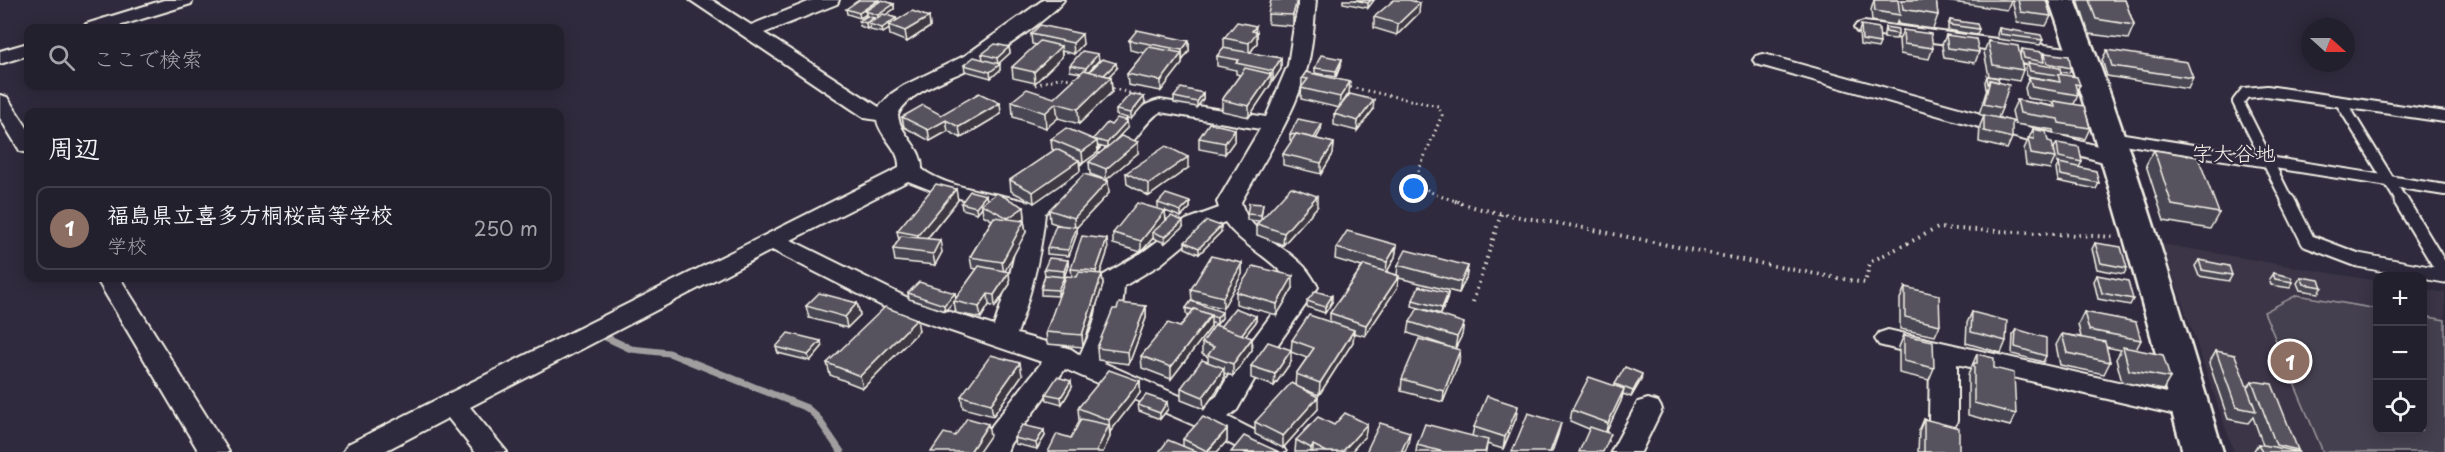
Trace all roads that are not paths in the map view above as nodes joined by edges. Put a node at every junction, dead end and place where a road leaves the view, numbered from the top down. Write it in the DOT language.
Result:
graph roads {
  1 [pos="184,0"];
  2 [pos="699,0"];
  3 [pos="830,0"];
  4 [pos="1055,0"];
  5 [pos="1307,0"];
  6 [pos="2062,0"];
  7 [pos="106,24"];
  8 [pos="1864,28"];
  9 [pos="750,32"];
  10 [pos="24,50"];
  11 [pos="2083,56"];
  12 [pos="0,58"];
  13 [pos="1763,60"];
  14 [pos="0,101"];
  15 [pos="2341,102"];
  16 [pos="887,116"];
  17 [pos="2444,118"];
  18 [pos="1272,124"];
  19 [pos="24,140"];
  20 [pos="2112,147"];
  21 [pos="2270,163"];
  22 [pos="910,171"];
  23 [pos="2389,182"];
  24 [pos="2445,190"];
  25 [pos="1033,210"];
  26 [pos="1229,212"];
  27 [pos="772,240"];
  28 [pos="2445,275"];
  29 [pos="110,282"];
  30 [pos="1004,337"];
  31 [pos="1888,339"];
  32 [pos="1943,351"];
  33 [pos="1061,356"];
  34 [pos="1088,367"];
  35 [pos="452,404"];
  36 [pos="2189,408"];
  37 [pos="1648,409"];
  38 [pos="1206,419"];
  39 [pos="1943,421"];
  40 [pos="214,452"];
  41 [pos="358,452"];
  42 [pos="492,452"];
  43 [pos="992,452"];
  44 [pos="1271,452"];
  45 [pos="1626,452"];
  46 [pos="2203,452"];
  1 -- 7 [label="street"];
  2 -- 9 [label="street"];
  3 -- 9 [label="street"];
  4 -- 16 [label="street"];
  5 -- 18 [label="street"];
  6 -- 11 [label="street"];
  8 -- 11 [label="street"];
  9 -- 16 [label="street"];
  10 -- 12 [label="street"];
  11 -- 20 [label="street"];
  13 -- 20 [label="street"];
  14 -- 19 [label="street"];
  15 -- 17 [label="lane"];
  15 -- 21 [label="lane"];
  15 -- 23 [label="lane"];
  16 -- 22 [label="street"];
  18 -- 25 [label="street"];
  18 -- 26 [label="street"];
  20 -- 21 [label="lane"];
  20 -- 36 [label="street"];
  21 -- 23 [label="lane"];
  21 -- 28 [label="lane"];
  22 -- 25 [label="street"];
  22 -- 27 [label="street"];
  23 -- 24 [label="lane"];
  23 -- 28 [label="lane"];
  25 -- 30 [label="street"];
  26 -- 34 [label="street"];
  26 -- 38 [label="street"];
  27 -- 30 [label="street"];
  27 -- 35 [label="street"];
  29 -- 40 [label="street"];
  30 -- 33 [label="street"];
  31 -- 32 [label="street"];
  32 -- 36 [label="street"];
  32 -- 39 [label="street"];
  33 -- 34 [label="street"];
  33 -- 43 [label="street"];
  34 -- 38 [label="street"];
  35 -- 41 [label="street"];
  35 -- 42 [label="street"];
  36 -- 46 [label="street"];
  37 -- 45 [label="street"];
  38 -- 44 [label="street"];
}
